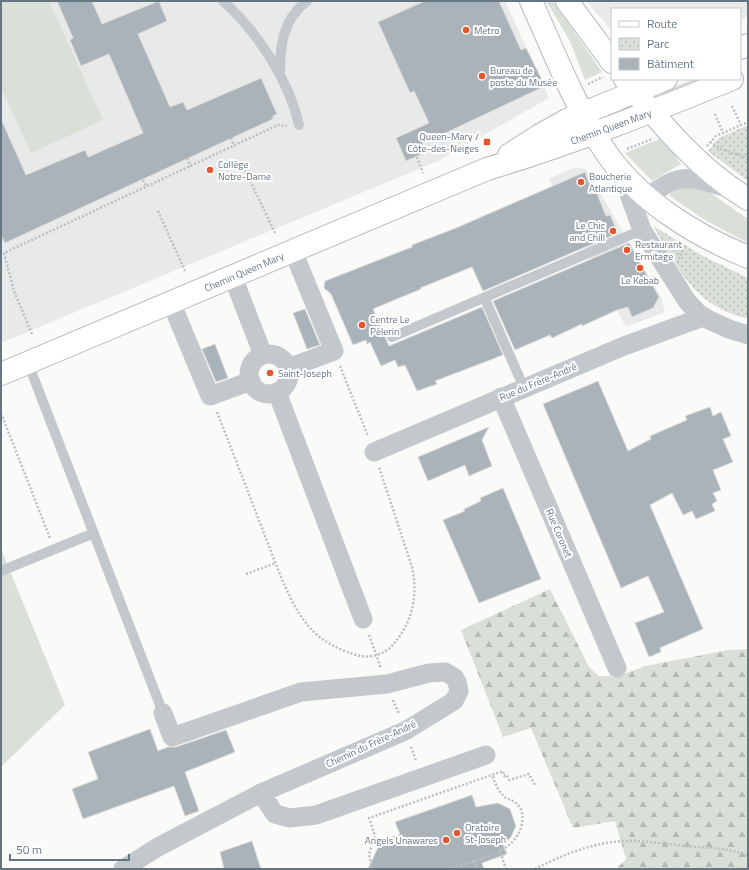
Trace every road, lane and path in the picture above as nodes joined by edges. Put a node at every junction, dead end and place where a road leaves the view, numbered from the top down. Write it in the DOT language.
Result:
graph roads {
  1 [pos="224,1"];
  2 [pos="307,1"];
  3 [pos="531,1"];
  4 [pos="567,1"];
  5 [pos="611,65"];
  6 [pos="280,76"];
  7 [pos="611,79"];
  8 [pos="616,80"];
  9 [pos="622,80"];
  10 [pos="730,80"];
  11 [pos="587,84"];
  12 [pos="732,106"];
  13 [pos="652,112"];
  14 [pos="583,114"];
  15 [pos="715,114"];
  16 [pos="748,122"];
  17 [pos="741,125"];
  18 [pos="296,126"];
  19 [pos="593,133"];
  20 [pos="723,133"];
  21 [pos="231,138"];
  22 [pos="653,138"];
  23 [pos="710,142"];
  24 [pos="234,146"];
  25 [pos="703,151"];
  26 [pos="416,156"];
  27 [pos="187,158"];
  28 [pos="748,158"];
  29 [pos="622,159"];
  30 [pos="191,167"];
  31 [pos="487,169"];
  32 [pos="246,170"];
  33 [pos="423,173"];
  34 [pos="143,180"];
  35 [pos="147,187"];
  36 [pos="740,194"];
  37 [pos="648,197"];
  38 [pos="158,211"];
  39 [pos="642,230"];
  40 [pos="275,233"];
  41 [pos="293,251"];
  42 [pos="748,258"];
  43 [pos="185,271"];
  44 [pos="233,277"];
  45 [pos="485,298"];
  46 [pos="171,302"];
  47 [pos="703,317"];
  48 [pos="32,334"];
  49 [pos="748,334"];
  50 [pos="392,337"];
  51 [pos="334,351"];
  52 [pos="263,355"];
  53 [pos="28,363"];
  54 [pos="288,368"];
  55 [pos="1,374"];
  56 [pos="251,381"];
  57 [pos="524,388"];
  58 [pos="277,392"];
  59 [pos="501,397"];
  60 [pos="1,413"];
  61 [pos="374,452"];
  62 [pos="94,533"];
  63 [pos="54,549"];
  64 [pos="276,563"];
  65 [pos="1,571"];
  66 [pos="246,574"];
  67 [pos="363,619"];
  68 [pos="617,668"];
  69 [pos="394,702"];
  70 [pos="163,713"];
  71 [pos="401,721"];
  72 [pos="409,742"];
  73 [pos="486,755"];
  74 [pos="417,762"];
  75 [pos="493,775"];
  76 [pos="535,785"];
  77 [pos="261,793"];
  78 [pos="498,845"];
  79 [pos="500,851"];
  80 [pos="748,856"];
  81 [pos="474,861"];
  82 [pos="464,864"];
  83 [pos="454,868"];
  84 [pos="123,869"];
  85 [pos="372,869"];
  86 [pos="449,869"];
  87 [pos="466,869"];
  88 [pos="477,869"];
  89 [pos="506,869"];
  90 [pos="535,869"];
  1 -- 6 [label="lane"];
  2 -- 6 [label="lane"];
  3 -- 14 [label="street"];
  4 -- 5 [label="street"];
  6 -- 18 [label="lane"];
  7 -- 11 [label="path"];
  8 -- 14 [label="street, Chemin Queen Mary"];
  9 -- 13 [label="street"];
  10 -- 13 [label="street, Chemin Queen Mary"];
  12 -- 17 [label="path"];
  13 -- 19 [label="street, Chemin Queen Mary"];
  13 -- 36 [label="street"];
  14 -- 19 [label="street"];
  14 -- 31 [label="street, Chemin Queen Mary"];
  15 -- 20 [label="path"];
  16 -- 17 [label="path"];
  17 -- 20 [label="path"];
  18 -- 24 [label="path"];
  19 -- 29 [label="street"];
  19 -- 31 [label="street, Chemin Queen Mary"];
  20 -- 23 [label="path"];
  21 -- 24 [label="path"];
  22 -- 29 [label="path"];
  23 -- 25 [label="path"];
  23 -- 28 [label="path"];
  24 -- 30 [label="path"];
  26 -- 33 [label="path"];
  27 -- 30 [label="path"];
  29 -- 37 [label="street"];
  29 -- 39 [label="street"];
  30 -- 35 [label="path"];
  31 -- 41 [label="street, Chemin Queen Mary"];
  32 -- 40 [label="path"];
  34 -- 35 [label="path"];
  35 -- 48 [label="path"];
  36 -- 37 [label="street"];
  37 -- 42 [label="street"];
  38 -- 43 [label="path"];
  39 -- 45 [label="lane"];
  39 -- 47 [label="street"];
  41 -- 44 [label="street, Chemin Queen Mary"];
  41 -- 51 [label="street"];
  44 -- 46 [label="street, Chemin Queen Mary"];
  44 -- 52 [label="street"];
  45 -- 50 [label="lane"];
  45 -- 57 [label="lane"];
  46 -- 53 [label="street, Chemin Queen Mary"];
  46 -- 56 [label="street"];
  47 -- 49 [label="street"];
  47 -- 57 [label="street, Rue du Frère-André"];
  51 -- 54 [label="street"];
  51 -- 61 [label="path"];
  52 -- 54 [label="street"];
  52 -- 56 [label="street"];
  53 -- 55 [label="street, Chemin Queen Mary"];
  53 -- 62 [label="lane"];
  54 -- 58 [label="street"];
  56 -- 58 [label="street"];
  57 -- 59 [label="street, Rue du Frère-André"];
  58 -- 67 [label="street"];
  59 -- 61 [label="street, Rue du Frère-André"];
  59 -- 68 [label="street, Rue Coronet"];
  60 -- 63 [label="path"];
  62 -- 63 [label="lane"];
  62 -- 70 [label="lane"];
  63 -- 65 [label="lane"];
  64 -- 66 [label="path"];
  69 -- 71 [label="path"];
  70 -- 77 [label="street, Chemin du Frère-André"];
  72 -- 74 [label="path"];
  73 -- 75 [label="path"];
  73 -- 77 [label="street"];
  75 -- 76 [label="path"];
  75 -- 79 [label="path"];
  75 -- 85 [label="path"];
  77 -- 84 [label="street, Chemin du Frère-André"];
  78 -- 79 [label="path"];
  79 -- 81 [label="path"];
  79 -- 89 [label="path"];
  80 -- 90 [label="path"];
  81 -- 82 [label="path"];
  81 -- 88 [label="path"];
  82 -- 83 [label="path"];
  82 -- 87 [label="path"];
  83 -- 86 [label="path"];
}
